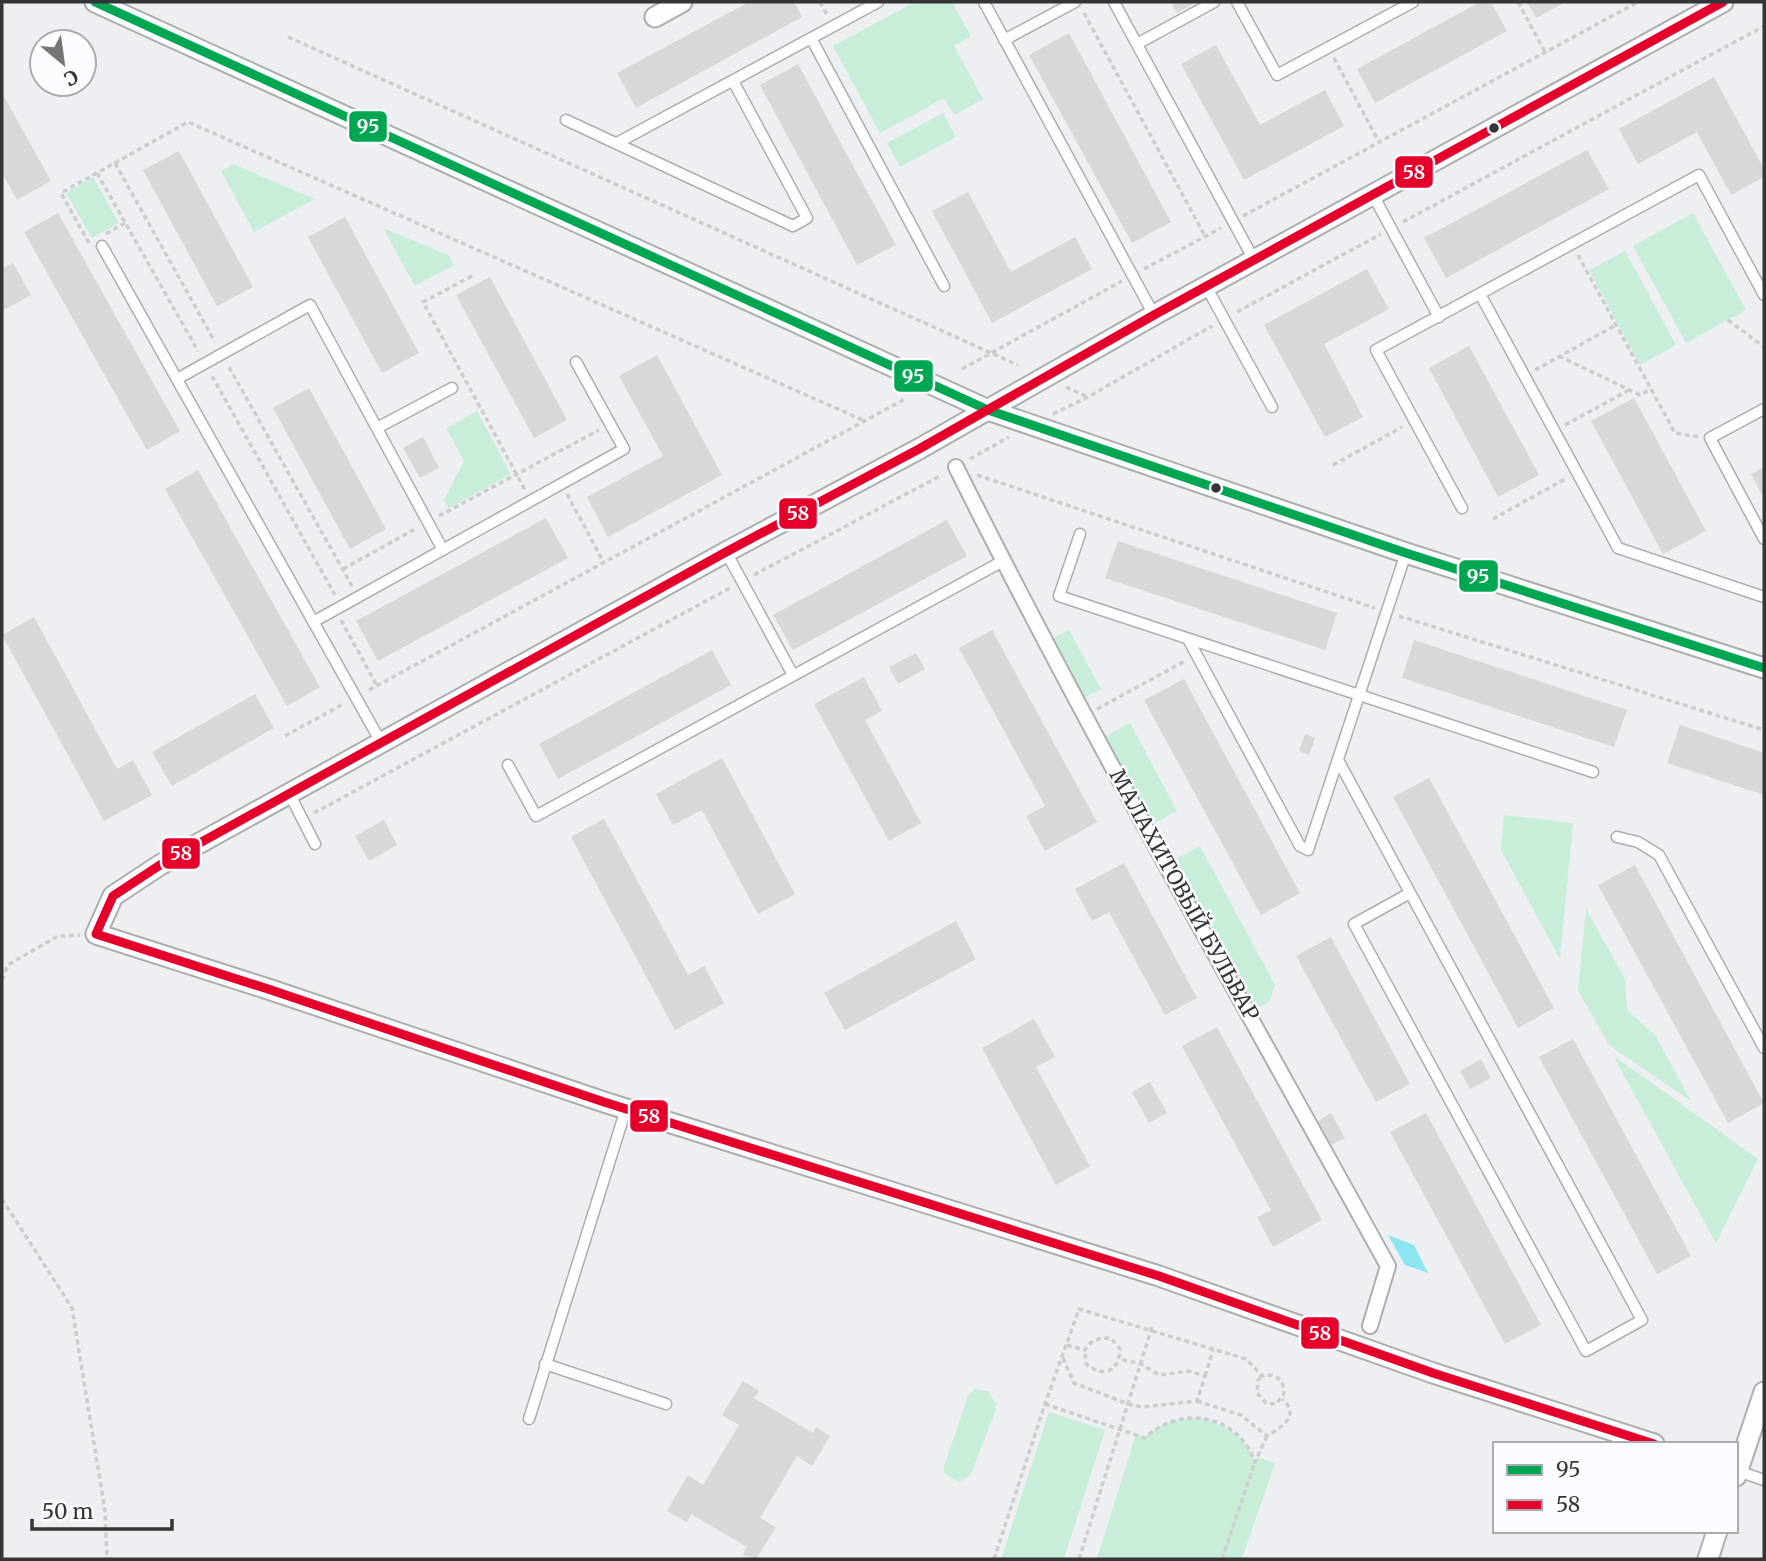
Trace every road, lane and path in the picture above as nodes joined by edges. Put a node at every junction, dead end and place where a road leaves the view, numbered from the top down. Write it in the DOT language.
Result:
graph roads {
  1 [pos="95,2"];
  2 [pos="682,2"];
  3 [pos="878,2"];
  4 [pos="984,2"];
  5 [pos="1076,2"];
  6 [pos="1114,2"];
  7 [pos="1214,2"];
  8 [pos="1237,2"];
  9 [pos="1413,2"];
  10 [pos="1518,2"];
  11 [pos="1638,2"];
  12 [pos="1723,2"];
  13 [pos="655,18"];
  14 [pos="1764,26"];
  15 [pos="288,37"];
  16 [pos="811,38"];
  17 [pos="1004,40"];
  18 [pos="1136,44"];
  19 [pos="1328,48"];
  20 [pos="1545,52"];
  21 [pos="733,81"];
  22 [pos="566,120"];
  23 [pos="188,121"];
  24 [pos="1379,142"];
  25 [pos="617,144"];
  26 [pos="115,163"];
  27 [pos="97,173"];
  28 [pos="1373,195"];
  29 [pos="1233,221"];
  30 [pos="1392,229"];
  31 [pos="1205,236"];
  32 [pos="1572,244"];
  33 [pos="102,246"];
  34 [pos="1254,260"];
  35 [pos="472,276"];
  36 [pos="1132,276"];
  37 [pos="944,286"];
  38 [pos="1206,286"];
  39 [pos="1480,294"];
  40 [pos="1764,295"];
  41 [pos="1154,315"];
  42 [pos="1439,317"];
  43 [pos="1224,319"];
  44 [pos="1728,320"];
  45 [pos="1616,326"];
  46 [pos="1764,347"];
  47 [pos="992,352"];
  48 [pos="222,354"];
  49 [pos="1559,356"];
  50 [pos="576,362"];
  51 [pos="204,363"];
  52 [pos="1018,365"];
  53 [pos="961,369"];
  54 [pos="1524,375"];
  55 [pos="177,379"];
  56 [pos="1066,387"];
  57 [pos="452,388"];
  58 [pos="1631,389"];
  59 [pos="1651,389"];
  60 [pos="1088,397"];
  61 [pos="905,399"];
  62 [pos="1272,407"];
  63 [pos="1764,409"];
  64 [pos="988,410"];
  65 [pos="1051,415"];
  66 [pos="865,421"];
  67 [pos="1415,421"];
  68 [pos="610,424"];
  69 [pos="377,428"];
  70 [pos="1554,430"];
  71 [pos="1014,434"];
  72 [pos="1710,438"];
  73 [pos="1333,465"];
  74 [pos="956,467"];
  75 [pos="1577,473"];
  76 [pos="517,474"];
  77 [pos="561,484"];
  78 [pos="531,501"];
  79 [pos="1462,508"];
  80 [pos="1493,519"];
  81 [pos="428,522"];
  82 [pos="1080,534"];
  83 [pos="1764,539"];
  84 [pos="443,550"];
  85 [pos="726,552"];
  86 [pos="1406,553"];
  87 [pos="1003,561"];
  88 [pos="604,563"];
  89 [pos="343,569"];
  90 [pos="742,581"];
  91 [pos="359,597"];
  92 [pos="1764,597"];
  93 [pos="338,608"];
  94 [pos="1386,612"];
  95 [pos="313,622"];
  96 [pos="1188,639"];
  97 [pos="1196,655"];
  98 [pos="1764,667"];
  99 [pos="793,676"];
  100 [pos="377,686"];
  101 [pos="1359,695"];
  102 [pos="356,697"];
  103 [pos="1085,715"];
  104 [pos="1764,730"];
  105 [pos="285,736"];
  106 [pos="382,744"];
  107 [pos="1338,760"];
  108 [pos="508,765"];
  109 [pos="1593,772"];
  110 [pos="289,793"];
  111 [pos="302,819"];
  112 [pos="1617,837"];
  113 [pos="315,844"];
  114 [pos="1410,893"];
  115 [pos="96,934"];
  116 [pos="2,980"];
  117 [pos="1764,1048"];
  118 [pos="626,1109"];
  119 [pos="2,1199"];
  120 [pos="1153,1324"];
  121 [pos="1370,1326"];
  122 [pos="1151,1331"];
  123 [pos="1066,1345"];
  124 [pos="1085,1350"];
  125 [pos="1213,1350"];
  126 [pos="1062,1356"];
  127 [pos="1120,1359"];
  128 [pos="545,1364"];
  129 [pos="1141,1364"];
  130 [pos="1205,1376"];
  131 [pos="1262,1376"];
  132 [pos="1764,1392"];
  133 [pos="1282,1399"];
  134 [pos="1197,1401"];
  135 [pos="666,1404"];
  136 [pos="1045,1404"];
  137 [pos="1128,1404"];
  138 [pos="529,1419"];
  139 [pos="1121,1429"];
  140 [pos="1267,1436"];
  141 [pos="1648,1442"];
  142 [pos="1255,1462"];
  143 [pos="1738,1470"];
  144 [pos="1738,1473"];
  145 [pos="1764,1479"];
  146 [pos="1716,1533"];
  147 [pos="107,1559"];
  148 [pos="994,1559"];
  149 [pos="1079,1559"];
  150 [pos="1222,1559"];
  151 [pos="1708,1559"];
  1 -- 64 [label="street"];
  2 -- 13 [label="street"];
  3 -- 16 [label="lane"];
  4 -- 17 [label="lane"];
  5 -- 17 [label="lane"];
  5 -- 31 [label="path"];
  6 -- 18 [label="lane"];
  7 -- 18 [label="lane"];
  8 -- 19 [label="lane"];
  9 -- 19 [label="lane"];
  10 -- 20 [label="path"];
  11 -- 20 [label="path"];
  12 -- 28 [label="street"];
  14 -- 30 [label="path"];
  15 -- 47 [label="path"];
  16 -- 21 [label="lane"];
  16 -- 37 [label="lane"];
  17 -- 36 [label="lane"];
  18 -- 29 [label="lane"];
  19 -- 24 [label="path"];
  20 -- 24 [label="path"];
  21 -- 25 [label="lane"];
  21 -- 25 [label="lane"];
  22 -- 25 [label="lane"];
  23 -- 66 [label="path"];
  24 -- 29 [label="path"];
  26 -- 48 [label="path"];
  27 -- 51 [label="path"];
  28 -- 30 [label="lane"];
  28 -- 34 [label="street"];
  29 -- 31 [label="path"];
  29 -- 34 [label="lane"];
  30 -- 42 [label="lane"];
  30 -- 43 [label="path"];
  31 -- 36 [label="path"];
  32 -- 39 [label="lane"];
  32 -- 40 [label="lane"];
  32 -- 45 [label="path"];
  33 -- 55 [label="lane"];
  34 -- 38 [label="street"];
  35 -- 76 [label="path"];
  36 -- 41 [label="lane"];
  36 -- 47 [label="path"];
  38 -- 41 [label="street"];
  38 -- 43 [label="lane"];
  39 -- 42 [label="lane"];
  39 -- 54 [label="lane"];
  41 -- 64 [label="street"];
  42 -- 67 [label="lane"];
  43 -- 60 [label="path"];
  43 -- 62 [label="lane"];
  44 -- 46 [label="path"];
  45 -- 49 [label="path"];
  45 -- 59 [label="path"];
  47 -- 52 [label="path"];
  47 -- 53 [label="path"];
  48 -- 51 [label="lane"];
  48 -- 69 [label="lane"];
  48 -- 89 [label="path"];
  49 -- 54 [label="path"];
  49 -- 58 [label="path"];
  50 -- 68 [label="lane"];
  51 -- 55 [label="lane"];
  51 -- 93 [label="path"];
  54 -- 70 [label="lane"];
  55 -- 95 [label="lane"];
  56 -- 60 [label="path"];
  57 -- 69 [label="lane"];
  58 -- 59 [label="path"];
  58 -- 70 [label="path"];
  59 -- 72 [label="path"];
  60 -- 65 [label="path"];
  61 -- 66 [label="path"];
  63 -- 72 [label="lane"];
  64 -- 85 [label="street"];
  64 -- 86 [label="street"];
  66 -- 88 [label="path"];
  67 -- 73 [label="path"];
  67 -- 79 [label="lane"];
  68 -- 76 [label="path"];
  68 -- 77 [label="lane"];
  69 -- 81 [label="lane"];
  70 -- 75 [label="lane"];
  71 -- 74 [label="path"];
  72 -- 83 [label="lane"];
  74 -- 87 [label="street, МАЛАХИТОВЫЙ БУЛЬВАР"];
  74 -- 90 [label="path"];
  74 -- 94 [label="path"];
  75 -- 80 [label="path"];
  75 -- 92 [label="lane"];
  76 -- 78 [label="path"];
  76 -- 81 [label="path"];
  77 -- 78 [label="lane"];
  77 -- 88 [label="path"];
  78 -- 84 [label="lane"];
  81 -- 84 [label="lane"];
  81 -- 89 [label="path"];
  82 -- 96 [label="lane"];
  84 -- 91 [label="lane"];
  85 -- 90 [label="lane"];
  85 -- 106 [label="street"];
  86 -- 94 [label="lane"];
  86 -- 98 [label="street"];
  87 -- 99 [label="lane"];
  87 -- 103 [label="street, МАЛАХИТОВЫЙ БУЛЬВАР"];
  88 -- 100 [label="path"];
  89 -- 91 [label="path"];
  90 -- 99 [label="lane"];
  90 -- 111 [label="path"];
  91 -- 93 [label="lane"];
  93 -- 95 [label="lane"];
  93 -- 100 [label="path"];
  94 -- 101 [label="lane"];
  94 -- 104 [label="path"];
  95 -- 102 [label="lane"];
  96 -- 97 [label="lane"];
  96 -- 101 [label="lane"];
  97 -- 103 [label="path"];
  97 -- 107 [label="lane"];
  99 -- 108 [label="lane"];
  100 -- 102 [label="path"];
  101 -- 107 [label="lane"];
  101 -- 109 [label="lane"];
  102 -- 105 [label="path"];
  102 -- 106 [label="lane"];
  103 -- 121 [label="street, МАЛАХИТОВЫЙ БУЛЬВАР"];
  106 -- 110 [label="street"];
  107 -- 114 [label="lane"];
  110 -- 111 [label="lane"];
  110 -- 115 [label="street"];
  111 -- 113 [label="lane"];
  112 -- 117 [label="lane"];
  114 -- 114 [label="lane"];
  115 -- 116 [label="path"];
  115 -- 118 [label="street"];
  118 -- 128 [label="lane"];
  118 -- 141 [label="street"];
  119 -- 147 [label="path"];
  120 -- 122 [label="path"];
  122 -- 123 [label="path"];
  122 -- 125 [label="path"];
  122 -- 129 [label="path"];
  123 -- 124 [label="path"];
  123 -- 126 [label="path"];
  124 -- 127 [label="path"];
  124 -- 127 [label="path"];
  125 -- 130 [label="path"];
  125 -- 131 [label="path"];
  126 -- 136 [label="path"];
  126 -- 137 [label="path"];
  127 -- 129 [label="path"];
  128 -- 135 [label="lane"];
  128 -- 138 [label="lane"];
  129 -- 130 [label="path"];
  129 -- 137 [label="path"];
  130 -- 134 [label="path"];
  131 -- 133 [label="path"];
  131 -- 133 [label="path"];
  132 -- 143 [label="street"];
  133 -- 140 [label="path"];
  134 -- 137 [label="path"];
  134 -- 140 [label="path"];
  136 -- 139 [label="path"];
  136 -- 148 [label="path"];
  137 -- 139 [label="path"];
  139 -- 142 [label="path"];
  139 -- 149 [label="path"];
  140 -- 142 [label="path"];
  142 -- 150 [label="path"];
  144 -- 145 [label="lane"];
  146 -- 151 [label="street"];
}
